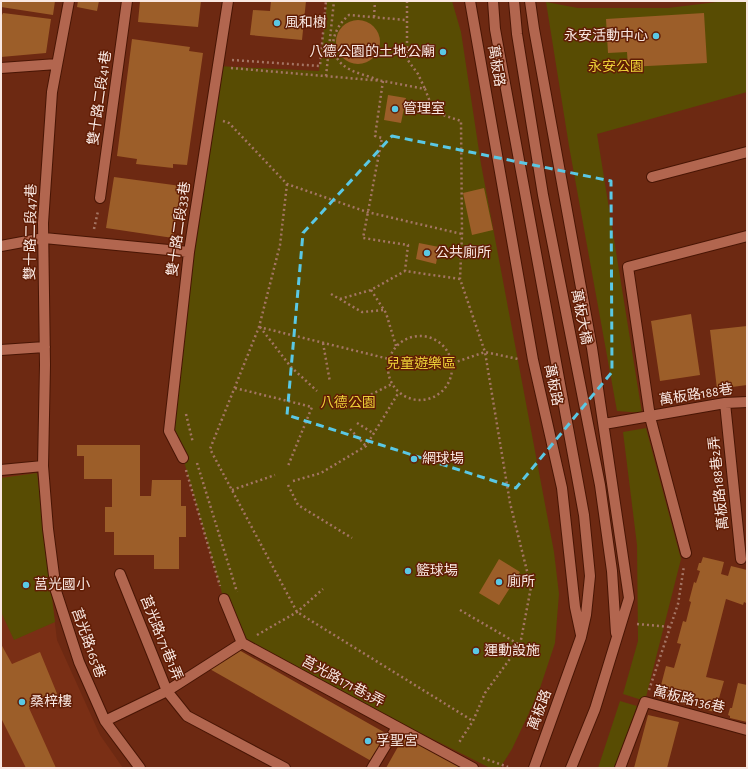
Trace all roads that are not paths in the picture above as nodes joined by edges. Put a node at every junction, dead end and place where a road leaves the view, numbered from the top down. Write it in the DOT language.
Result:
graph roads {
  1 [pos="69,1"];
  2 [pos="127,1"];
  3 [pos="228,1"];
  4 [pos="470,1"];
  5 [pos="493,1"];
  6 [pos="514,1"];
  7 [pos="530,1"];
  8 [pos="57,64"];
  9 [pos="1,68"];
  10 [pos="747,152"];
  11 [pos="652,177"];
  12 [pos="100,198"];
  13 [pos="747,236"];
  14 [pos="44,238"];
  15 [pos="1,246"];
  16 [pos="189,252"];
  17 [pos="45,347"];
  18 [pos="1,350"];
  19 [pos="747,402"];
  20 [pos="725,403"];
  21 [pos="650,417"];
  22 [pos="604,424"];
  23 [pos="182,458"];
  24 [pos="43,466"];
  25 [pos="1,470"];
  26 [pos="686,553"];
  27 [pos="741,559"];
  28 [pos="120,574"];
  29 [pos="224,599"];
  30 [pos="581,637"];
  31 [pos="616,639"];
  32 [pos="242,643"];
  33 [pos="167,691"];
  34 [pos="105,721"];
  35 [pos="397,727"];
  36 [pos="747,730"];
  37 [pos="140,768"];
  38 [pos="285,768"];
  39 [pos="372,768"];
  40 [pos="474,768"];
  41 [pos="534,768"];
  42 [pos="571,768"];
  43 [pos="620,768"];
  1 -- 8 [label="street, 雙十路二段47巷"];
  2 -- 12 [label="street, 雙十路二段41巷"];
  3 -- 16 [label="street, 雙十路二段33巷"];
  4 -- 30 [label="street, 萬板路"];
  5 -- 30 [label="street"];
  6 -- 31 [label="street, 萬板大橋"];
  7 -- 22 [label="street"];
  8 -- 9 [label="street"];
  8 -- 14 [label="street, 雙十路二段47巷"];
  10 -- 11 [label="street"];
  13 -- 21 [label="street"];
  14 -- 15 [label="street"];
  14 -- 16 [label="street"];
  14 -- 17 [label="street, 雙十路二段47巷"];
  16 -- 23 [label="street, 雙十路二段33巷"];
  17 -- 18 [label="street"];
  17 -- 24 [label="street, 雙十路二段47巷"];
  19 -- 20 [label="street, 萬板路188巷"];
  20 -- 21 [label="street, 萬板路188巷"];
  20 -- 27 [label="street, 萬板路188巷2弄"];
  21 -- 22 [label="street, 萬板路188巷"];
  21 -- 26 [label="street"];
  22 -- 31 [label="street"];
  24 -- 25 [label="street"];
  24 -- 34 [label="street, 莒光路165巷"];
  28 -- 33 [label="street, 莒光路171巷1弄"];
  29 -- 32 [label="street"];
  30 -- 41 [label="street, 萬板路"];
  31 -- 42 [label="street"];
  32 -- 33 [label="street"];
  32 -- 35 [label="street, 莒光路171巷3弄"];
  33 -- 34 [label="street"];
  33 -- 38 [label="street, 莒光路171巷1弄"];
  34 -- 37 [label="street, 莒光路165巷"];
  35 -- 39 [label="street"];
  35 -- 40 [label="street, 莒光路171巷3弄"];
  36 -- 43 [label="street, 萬板路136巷"];
}
